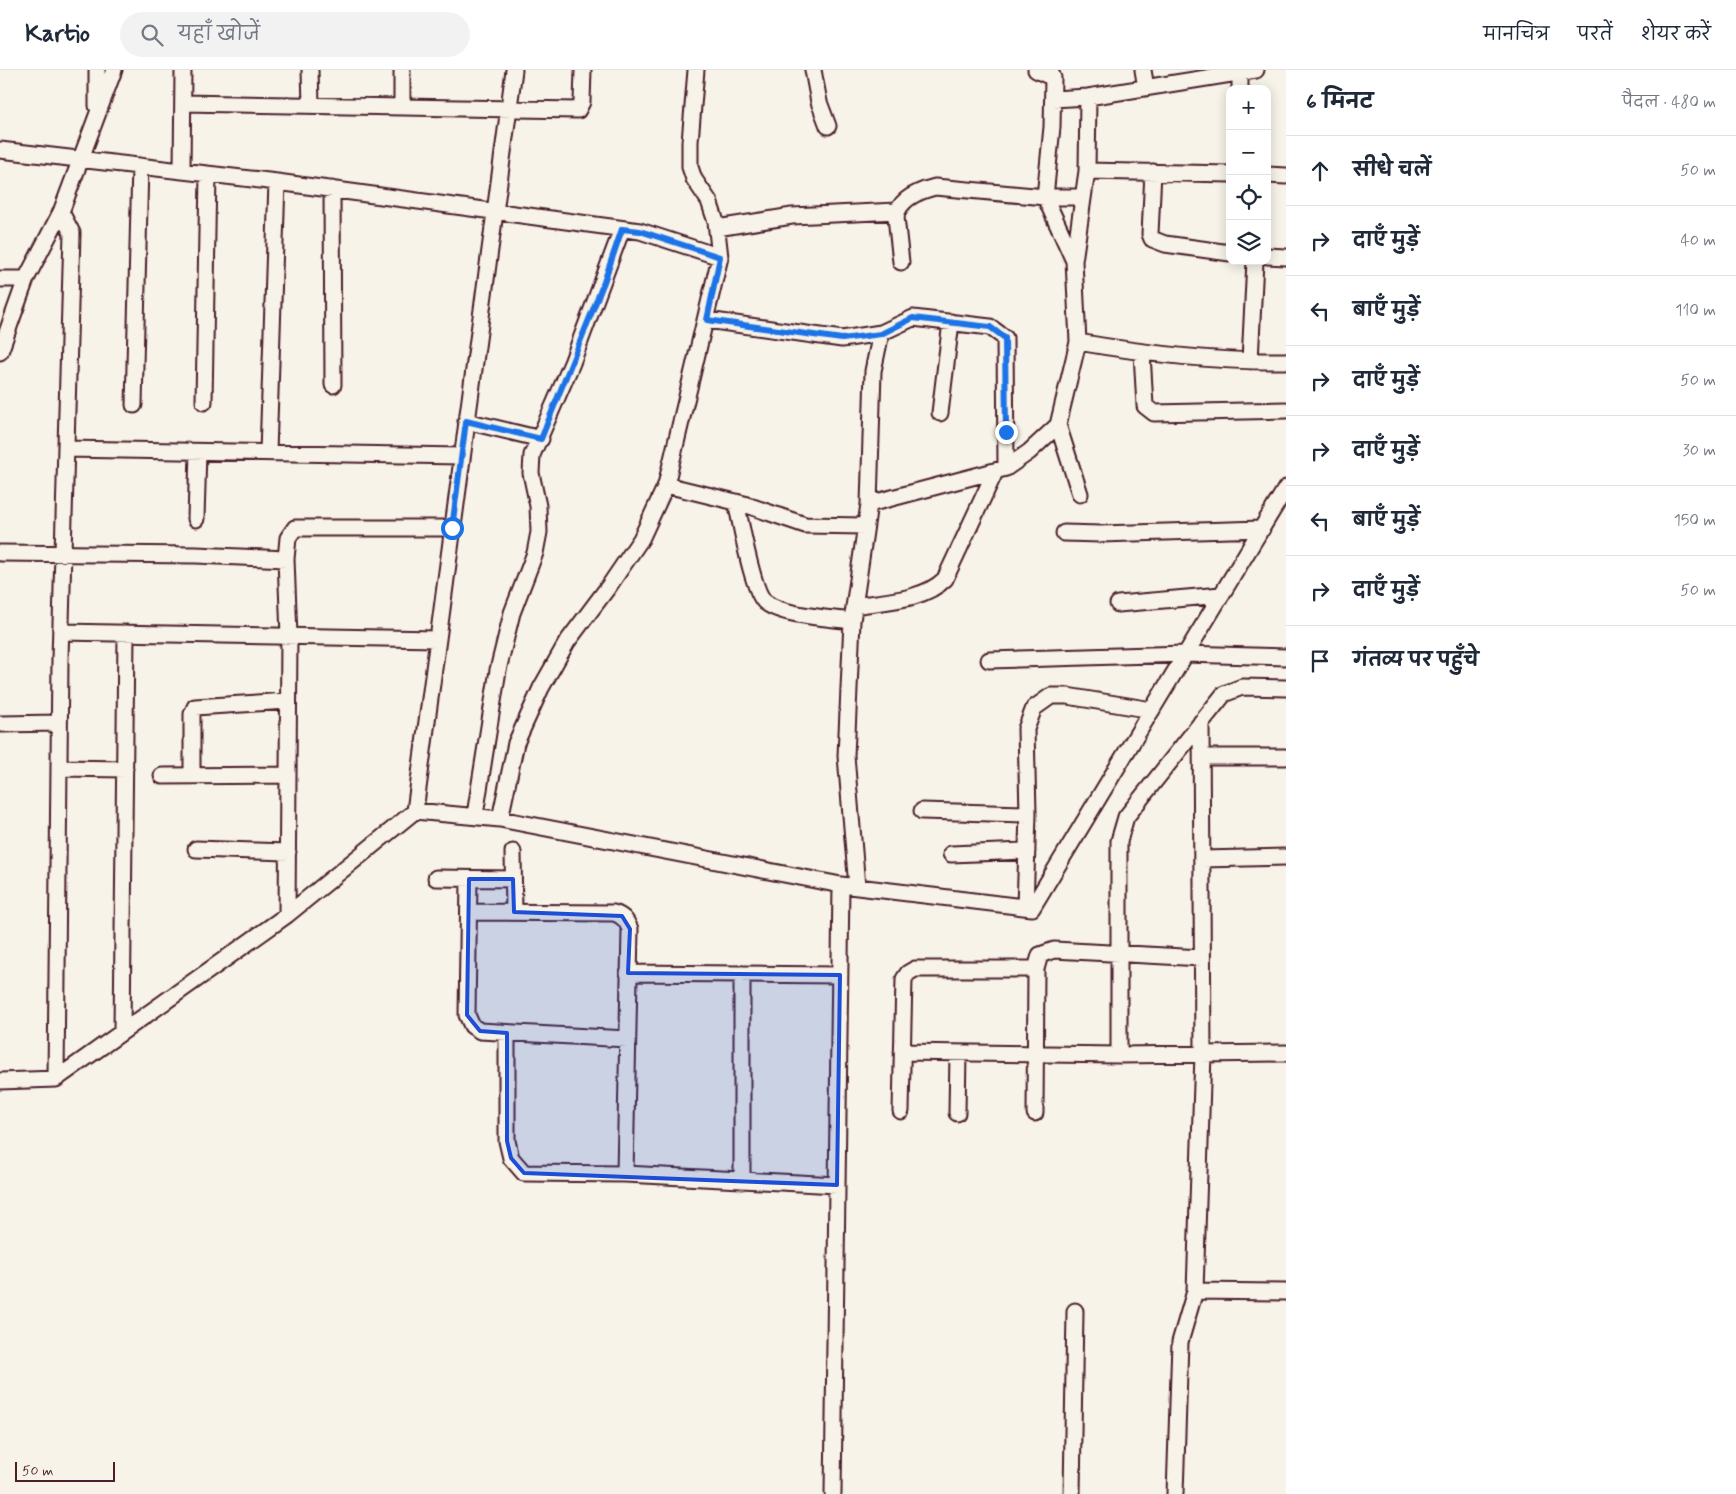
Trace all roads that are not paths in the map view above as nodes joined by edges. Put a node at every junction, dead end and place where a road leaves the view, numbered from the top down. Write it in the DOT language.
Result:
graph roads {
  1 [pos="97,70"];
  2 [pos="114,70"];
  3 [pos="183,70"];
  4 [pos="310,70"];
  5 [pos="402,70"];
  6 [pos="514,70"];
  7 [pos="583,70"];
  8 [pos="696,70"];
  9 [pos="813,70"];
  10 [pos="1036,70"];
  11 [pos="1143,70"];
  12 [pos="1256,70"];
  13 [pos="1240,73"];
  14 [pos="1052,74"];
  15 [pos="1240,85"];
  16 [pos="1146,88"];
  17 [pos="1088,97"];
  18 [pos="1053,99"];
  19 [pos="183,103"];
  20 [pos="311,105"];
  21 [pos="402,107"];
  22 [pos="508,110"];
  23 [pos="96,115"];
  24 [pos="828,126"];
  25 [pos="0,150"];
  26 [pos="79,159"];
  27 [pos="140,166"];
  28 [pos="182,171"];
  29 [pos="1087,171"];
  30 [pos="1153,172"];
  31 [pos="208,174"];
  32 [pos="1226,174"];
  33 [pos="1271,175"];
  34 [pos="1286,176"];
  35 [pos="277,182"];
  36 [pos="332,190"];
  37 [pos="1045,197"];
  38 [pos="1082,197"];
  39 [pos="897,210"];
  40 [pos="494,211"];
  41 [pos="61,212"];
  42 [pos="718,228"];
  43 [pos="622,229"];
  44 [pos="1226,252"];
  45 [pos="1271,256"];
  46 [pos="720,257"];
  47 [pos="1286,257"];
  48 [pos="1074,261"];
  49 [pos="901,262"];
  50 [pos="1255,265"];
  51 [pos="0,279"];
  52 [pos="26,279"];
  53 [pos="707,320"];
  54 [pos="951,322"];
  55 [pos="881,334"];
  56 [pos="1078,342"];
  57 [pos="0,352"];
  58 [pos="1142,354"];
  59 [pos="1250,361"];
  60 [pos="1286,361"];
  61 [pos="333,385"];
  62 [pos="204,402"];
  63 [pos="134,405"];
  64 [pos="1286,410"];
  65 [pos="940,413"];
  66 [pos="466,421"];
  67 [pos="1058,425"];
  68 [pos="541,439"];
  69 [pos="66,449"];
  70 [pos="198,452"];
  71 [pos="268,453"];
  72 [pos="461,456"];
  73 [pos="1000,470"];
  74 [pos="666,485"];
  75 [pos="1286,488"];
  76 [pos="1080,494"];
  77 [pos="736,502"];
  78 [pos="869,504"];
  79 [pos="196,519"];
  80 [pos="865,526"];
  81 [pos="452,528"];
  82 [pos="1262,529"];
  83 [pos="1064,533"];
  84 [pos="0,553"];
  85 [pos="63,554"];
  86 [pos="286,559"];
  87 [pos="1220,595"];
  88 [pos="1118,604"];
  89 [pos="853,613"];
  90 [pos="61,632"];
  91 [pos="126,633"];
  92 [pos="289,636"];
  93 [pos="437,639"];
  94 [pos="1185,654"];
  95 [pos="1286,657"];
  96 [pos="988,660"];
  97 [pos="1286,688"];
  98 [pos="288,701"];
  99 [pos="1152,710"];
  100 [pos="1201,722"];
  101 [pos="59,723"];
  102 [pos="0,724"];
  103 [pos="1202,757"];
  104 [pos="1286,757"];
  105 [pos="59,768"];
  106 [pos="125,769"];
  107 [pos="288,775"];
  108 [pos="162,776"];
  109 [pos="192,776"];
  110 [pos="415,811"];
  111 [pos="922,811"];
  112 [pos="1028,814"];
  113 [pos="475,815"];
  114 [pos="500,819"];
  115 [pos="196,849"];
  116 [pos="1027,851"];
  117 [pos="288,852"];
  118 [pos="513,852"];
  119 [pos="951,854"];
  120 [pos="1286,857"];
  121 [pos="1202,859"];
  122 [pos="436,878"];
  123 [pos="469,879"];
  124 [pos="513,879"];
  125 [pos="841,885"];
  126 [pos="857,887"];
  127 [pos="1025,907"];
  128 [pos="469,912"];
  129 [pos="514,912"];
  130 [pos="287,915"];
  131 [pos="1120,953"];
  132 [pos="1202,958"];
  133 [pos="1036,968"];
  134 [pos="628,973"];
  135 [pos="742,974"];
  136 [pos="840,975"];
  137 [pos="122,1032"];
  138 [pos="507,1033"];
  139 [pos="627,1039"];
  140 [pos="902,1052"];
  141 [pos="958,1053"];
  142 [pos="1286,1053"];
  143 [pos="1035,1054"];
  144 [pos="1203,1054"];
  145 [pos="1119,1055"];
  146 [pos="56,1079"];
  147 [pos="0,1081"];
  148 [pos="901,1111"];
  149 [pos="957,1113"];
  150 [pos="1035,1113"];
  151 [pos="625,1174"];
  152 [pos="742,1181"];
  153 [pos="837,1184"];
  154 [pos="1195,1291"];
  155 [pos="1286,1292"];
  156 [pos="1075,1311"];
  157 [pos="833,1494"];
  158 [pos="1072,1494"];
  159 [pos="1176,1494"];
  1 -- 23 [label="street"];
  2 -- 23 [label="street"];
  3 -- 19 [label="street"];
  4 -- 20 [label="street"];
  5 -- 21 [label="street"];
  6 -- 22 [label="street"];
  7 -- 22 [label="street"];
  8 -- 42 [label="street"];
  9 -- 24 [label="street"];
  10 -- 14 [label="street"];
  11 -- 16 [label="street"];
  12 -- 13 [label="street"];
  13 -- 15 [label="street"];
  13 -- 16 [label="street"];
  14 -- 18 [label="street"];
  16 -- 17 [label="street"];
  17 -- 18 [label="street"];
  17 -- 29 [label="street"];
  18 -- 37 [label="street"];
  19 -- 20 [label="street"];
  19 -- 28 [label="street"];
  20 -- 21 [label="street"];
  21 -- 22 [label="street"];
  22 -- 40 [label="street"];
  23 -- 26 [label="street"];
  25 -- 26 [label="street"];
  26 -- 27 [label="street"];
  26 -- 41 [label="street"];
  27 -- 28 [label="street"];
  27 -- 63 [label="street"];
  28 -- 31 [label="street"];
  29 -- 30 [label="street"];
  29 -- 38 [label="street"];
  30 -- 32 [label="street"];
  30 -- 44 [label="street"];
  31 -- 35 [label="street"];
  31 -- 62 [label="street"];
  33 -- 34 [label="street"];
  35 -- 36 [label="street"];
  35 -- 71 [label="street"];
  36 -- 40 [label="street"];
  36 -- 61 [label="street"];
  37 -- 38 [label="street"];
  37 -- 39 [label="street"];
  37 -- 48 [label="street"];
  38 -- 48 [label="street"];
  39 -- 42 [label="street"];
  39 -- 49 [label="street"];
  40 -- 43 [label="street"];
  40 -- 66 [label="street"];
  41 -- 52 [label="street"];
  41 -- 69 [label="street"];
  42 -- 46 [label="street"];
  43 -- 46 [label="street"];
  43 -- 68 [label="street"];
  45 -- 47 [label="street"];
  46 -- 53 [label="street"];
  48 -- 56 [label="street"];
  50 -- 59 [label="street"];
  51 -- 52 [label="street"];
  52 -- 57 [label="street"];
  53 -- 55 [label="street"];
  53 -- 74 [label="street"];
  54 -- 55 [label="street"];
  54 -- 65 [label="street"];
  54 -- 73 [label="street"];
  55 -- 78 [label="street"];
  56 -- 58 [label="street"];
  56 -- 67 [label="street"];
  58 -- 59 [label="street"];
  58 -- 64 [label="street"];
  59 -- 60 [label="street"];
  66 -- 68 [label="street"];
  66 -- 72 [label="street"];
  67 -- 73 [label="street"];
  67 -- 76 [label="street"];
  68 -- 113 [label="street"];
  69 -- 70 [label="street"];
  69 -- 85 [label="street"];
  70 -- 71 [label="street"];
  70 -- 79 [label="street"];
  71 -- 72 [label="street"];
  72 -- 81 [label="street"];
  73 -- 78 [label="street"];
  73 -- 89 [label="street"];
  74 -- 77 [label="street"];
  74 -- 114 [label="street"];
  75 -- 82 [label="street"];
  77 -- 80 [label="street"];
  77 -- 89 [label="street"];
  78 -- 80 [label="street"];
  80 -- 89 [label="street"];
  81 -- 86 [label="street"];
  81 -- 93 [label="street"];
  82 -- 83 [label="street"];
  82 -- 87 [label="street"];
  84 -- 85 [label="street"];
  85 -- 86 [label="street"];
  85 -- 90 [label="street"];
  86 -- 92 [label="street"];
  87 -- 88 [label="street"];
  87 -- 94 [label="street"];
  89 -- 126 [label="street"];
  90 -- 91 [label="street"];
  90 -- 101 [label="street"];
  91 -- 92 [label="street"];
  91 -- 106 [label="street"];
  92 -- 93 [label="street"];
  92 -- 98 [label="street"];
  93 -- 110 [label="street"];
  94 -- 95 [label="street"];
  94 -- 96 [label="street"];
  94 -- 99 [label="street"];
  97 -- 100 [label="street"];
  98 -- 107 [label="street"];
  98 -- 109 [label="street"];
  99 -- 112 [label="street"];
  99 -- 127 [label="street"];
  100 -- 103 [label="street"];
  100 -- 131 [label="street"];
  101 -- 102 [label="street"];
  101 -- 105 [label="street"];
  103 -- 104 [label="street"];
  103 -- 121 [label="street"];
  105 -- 106 [label="street"];
  105 -- 146 [label="street"];
  106 -- 137 [label="street"];
  107 -- 109 [label="street"];
  107 -- 117 [label="street"];
  108 -- 109 [label="street"];
  110 -- 113 [label="street"];
  110 -- 130 [label="street"];
  111 -- 112 [label="street"];
  112 -- 116 [label="street"];
  113 -- 114 [label="street"];
  114 -- 125 [label="street"];
  115 -- 117 [label="street"];
  116 -- 119 [label="street"];
  116 -- 127 [label="street"];
  117 -- 130 [label="street"];
  118 -- 124 [label="street"];
  120 -- 121 [label="street"];
  121 -- 132 [label="street"];
  122 -- 123 [label="street"];
  123 -- 124 [label="street"];
  123 -- 128 [label="street"];
  124 -- 129 [label="street"];
  125 -- 126 [label="street"];
  125 -- 136 [label="street"];
  126 -- 127 [label="street"];
  128 -- 129 [label="street"];
  128 -- 138 [label="street"];
  129 -- 134 [label="street"];
  130 -- 137 [label="street"];
  131 -- 132 [label="street"];
  131 -- 133 [label="street"];
  131 -- 145 [label="street"];
  132 -- 144 [label="street"];
  133 -- 140 [label="street"];
  133 -- 143 [label="street"];
  134 -- 135 [label="street"];
  134 -- 139 [label="street"];
  135 -- 136 [label="street"];
  135 -- 152 [label="street"];
  136 -- 153 [label="street"];
  137 -- 146 [label="street"];
  138 -- 139 [label="street"];
  138 -- 151 [label="street"];
  139 -- 151 [label="street"];
  140 -- 141 [label="street"];
  140 -- 148 [label="street"];
  141 -- 143 [label="street"];
  141 -- 149 [label="street"];
  142 -- 144 [label="street"];
  143 -- 145 [label="street"];
  143 -- 150 [label="street"];
  144 -- 145 [label="street"];
  144 -- 154 [label="street"];
  146 -- 147 [label="street"];
  151 -- 152 [label="street"];
  152 -- 153 [label="street"];
  153 -- 157 [label="street"];
  154 -- 155 [label="street"];
  154 -- 159 [label="street"];
  156 -- 158 [label="street"];
}
